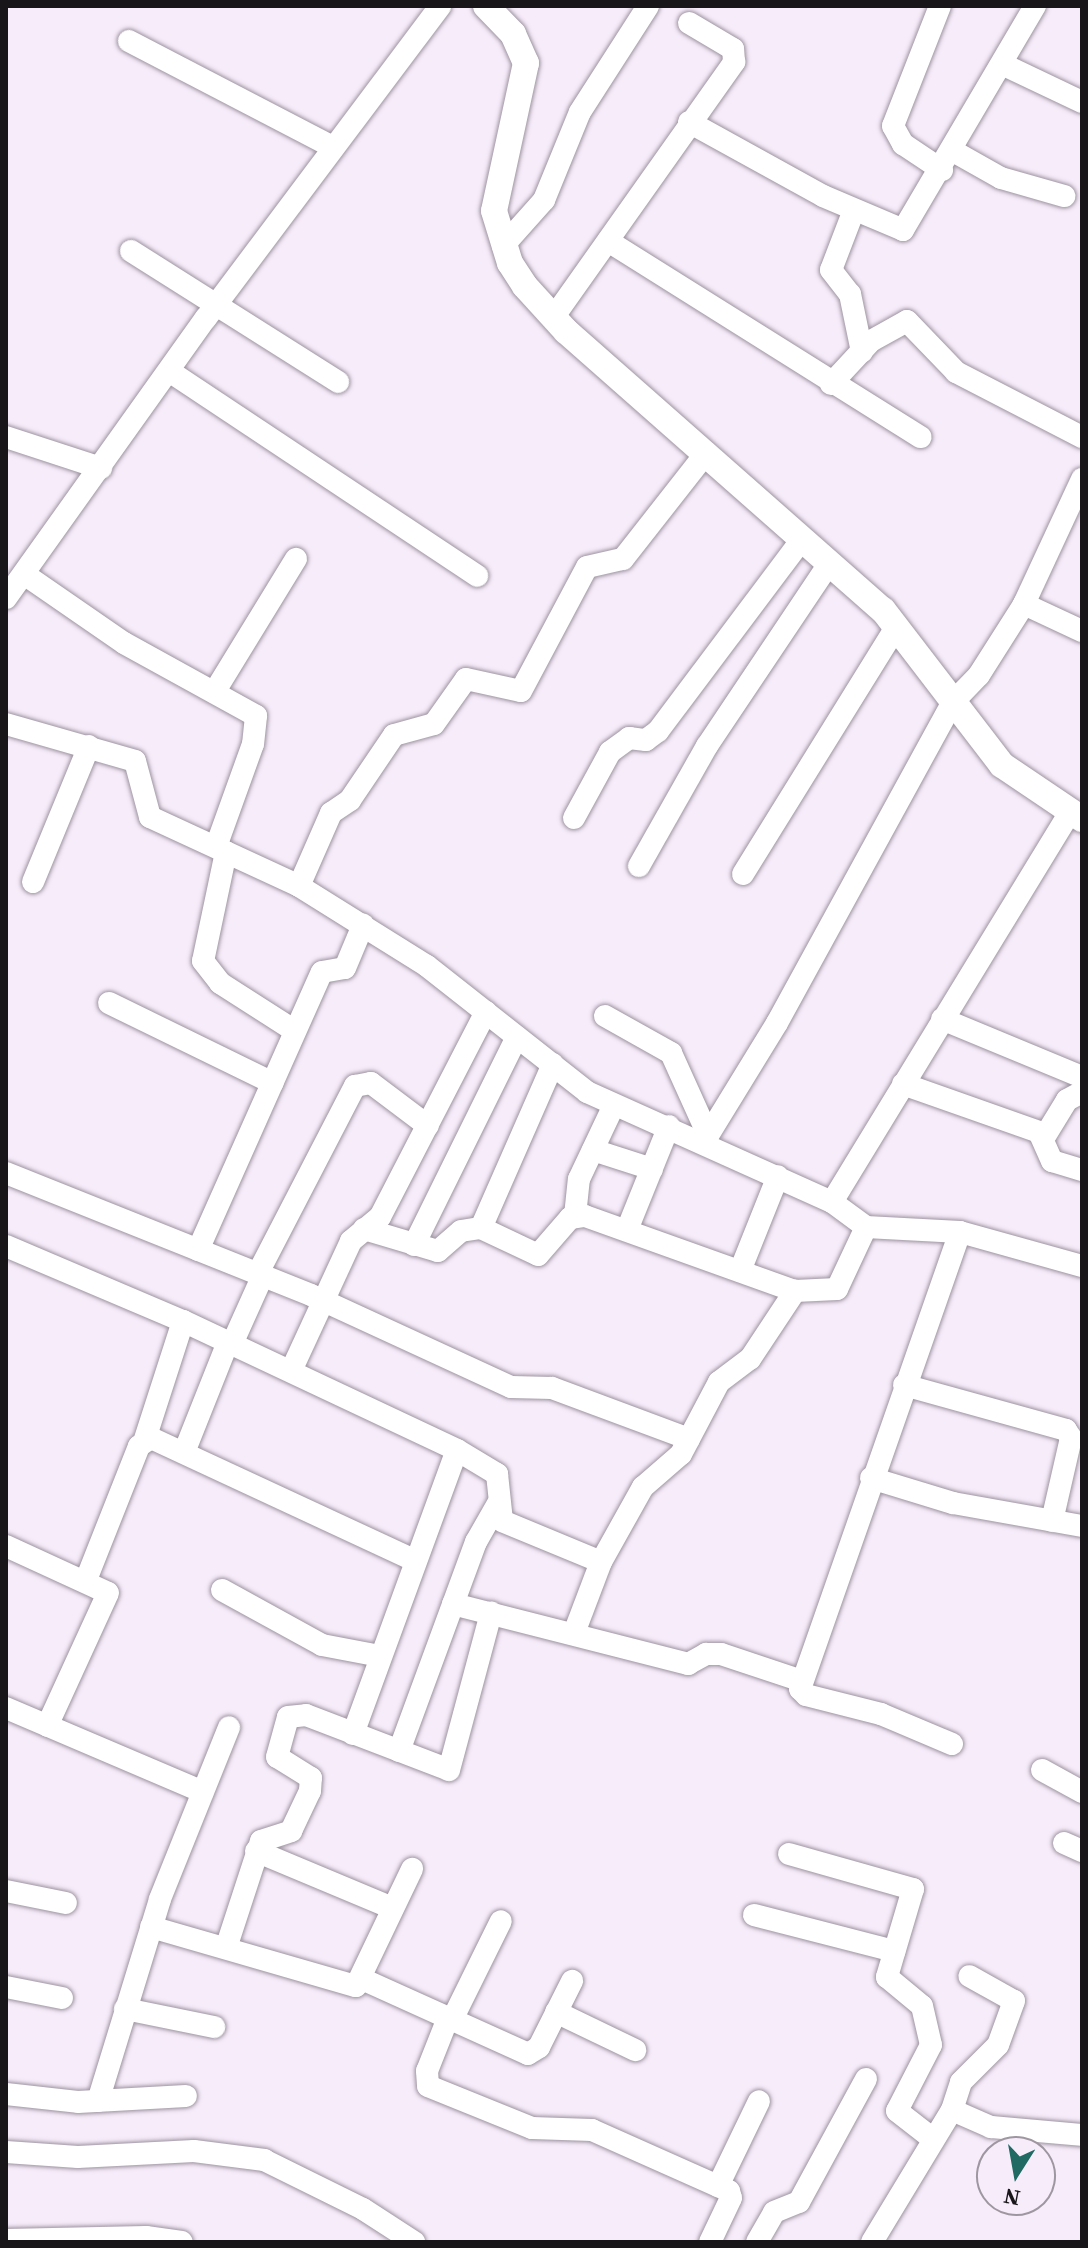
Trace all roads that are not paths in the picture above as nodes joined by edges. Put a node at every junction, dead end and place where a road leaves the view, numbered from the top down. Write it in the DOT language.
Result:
graph roads {
  1 [pos="440,6"];
  2 [pos="486,6"];
  3 [pos="648,6"];
  4 [pos="940,6"];
  5 [pos="1035,6"];
  6 [pos="689,23"];
  7 [pos="129,41"];
  8 [pos="1004,65"];
  9 [pos="1082,102"];
  10 [pos="689,122"];
  11 [pos="333,147"];
  12 [pos="947,160"];
  13 [pos="1064,196"];
  14 [pos="854,210"];
  15 [pos="608,241"];
  16 [pos="503,246"];
  17 [pos="131,251"];
  18 [pos="216,304"];
  19 [pos="553,318"];
  20 [pos="862,352"];
  21 [pos="169,371"];
  22 [pos="338,382"];
  23 [pos="831,384"];
  24 [pos="6,437"];
  25 [pos="921,437"];
  26 [pos="1082,437"];
  27 [pos="706,453"];
  28 [pos="101,468"];
  29 [pos="1082,479"];
  30 [pos="802,539"];
  31 [pos="296,559"];
  32 [pos="830,562"];
  33 [pos="24,574"];
  34 [pos="477,576"];
  35 [pos="6,598"];
  36 [pos="1024,604"];
  37 [pos="897,626"];
  38 [pos="1082,631"];
  39 [pos="215,691"];
  40 [pos="953,702"];
  41 [pos="6,724"];
  42 [pos="89,746"];
  43 [pos="1076,816"];
  44 [pos="574,818"];
  45 [pos="221,850"];
  46 [pos="639,866"];
  47 [pos="743,874"];
  48 [pos="33,882"];
  49 [pos="299,886"];
  50 [pos="363,925"];
  51 [pos="109,1003"];
  52 [pos="486,1012"];
  53 [pos="605,1016"];
  54 [pos="942,1019"];
  55 [pos="295,1031"];
  56 [pos="517,1037"];
  57 [pos="553,1064"];
  58 [pos="1082,1077"];
  59 [pos="273,1083"];
  60 [pos="903,1084"];
  61 [pos="1082,1092"];
  62 [pos="614,1105"];
  63 [pos="428,1126"];
  64 [pos="669,1126"];
  65 [pos="1045,1136"];
  66 [pos="706,1139"];
  67 [pos="593,1150"];
  68 [pos="652,1169"];
  69 [pos="1082,1170"];
  70 [pos="6,1173"];
  71 [pos="778,1176"];
  72 [pos="832,1202"];
  73 [pos="575,1216"];
  74 [pos="866,1227"];
  75 [pos="481,1228"];
  76 [pos="364,1229"];
  77 [pos="627,1230"];
  78 [pos="960,1232"];
  79 [pos="414,1245"];
  80 [pos="6,1246"];
  81 [pos="198,1250"];
  82 [pos="1082,1266"];
  83 [pos="740,1271"];
  84 [pos="261,1274"];
  85 [pos="795,1291"];
  86 [pos="323,1301"];
  87 [pos="183,1321"];
  88 [pos="230,1343"];
  89 [pos="291,1371"];
  90 [pos="904,1385"];
  91 [pos="145,1439"];
  92 [pos="689,1439"];
  93 [pos="185,1450"];
  94 [pos="457,1450"];
  95 [pos="871,1478"];
  96 [pos="497,1505"];
  97 [pos="1052,1521"];
  98 [pos="1082,1526"];
  99 [pos="6,1546"];
  100 [pos="414,1560"];
  101 [pos="601,1562"];
  102 [pos="86,1580"];
  103 [pos="222,1590"];
  104 [pos="453,1604"];
  105 [pos="491,1613"];
  106 [pos="574,1633"];
  107 [pos="380,1656"];
  108 [pos="802,1681"];
  109 [pos="6,1708"];
  110 [pos="47,1726"];
  111 [pos="229,1727"];
  112 [pos="353,1734"];
  113 [pos="952,1744"];
  114 [pos="399,1751"];
  115 [pos="1042,1770"];
  116 [pos="203,1792"];
  117 [pos="1082,1792"];
  118 [pos="256,1851"];
  119 [pos="789,1854"];
  120 [pos="412,1869"];
  121 [pos="6,1891"];
  122 [pos="66,1903"];
  123 [pos="392,1908"];
  124 [pos="754,1915"];
  125 [pos="501,1921"];
  126 [pos="151,1927"];
  127 [pos="227,1945"];
  128 [pos="894,1951"];
  129 [pos="969,1976"];
  130 [pos="362,1979"];
  131 [pos="572,1981"];
  132 [pos="6,1987"];
  133 [pos="62,1998"];
  134 [pos="125,2009"];
  135 [pos="556,2012"];
  136 [pos="450,2019"];
  137 [pos="214,2027"];
  138 [pos="635,2050"];
  139 [pos="866,2079"];
  140 [pos="6,2094"];
  141 [pos="186,2096"];
  142 [pos="98,2101"];
  143 [pos="759,2101"];
  144 [pos="952,2110"];
  145 [pos="1082,2135"];
  146 [pos="933,2139"];
  147 [pos="6,2152"];
  148 [pos="718,2186"];
  149 [pos="6,2240"];
  150 [pos="182,2242"];
  151 [pos="414,2242"];
  152 [pos="710,2242"];
  153 [pos="757,2242"];
  154 [pos="872,2242"];
  1 -- 11 [label="street"];
  2 -- 16 [label="street"];
  3 -- 16 [label="street"];
  4 -- 12 [label="street"];
  5 -- 8 [label="street"];
  6 -- 10 [label="street"];
  7 -- 11 [label="street"];
  8 -- 9 [label="street"];
  8 -- 12 [label="street"];
  10 -- 14 [label="street"];
  10 -- 15 [label="street"];
  11 -- 18 [label="street"];
  12 -- 13 [label="street"];
  12 -- 14 [label="street"];
  14 -- 20 [label="street"];
  15 -- 19 [label="street"];
  15 -- 23 [label="street"];
  16 -- 19 [label="street"];
  17 -- 18 [label="street"];
  18 -- 21 [label="street"];
  18 -- 22 [label="street"];
  19 -- 27 [label="street"];
  20 -- 23 [label="street"];
  20 -- 26 [label="street"];
  21 -- 28 [label="street"];
  21 -- 34 [label="street"];
  23 -- 25 [label="street"];
  24 -- 28 [label="street"];
  27 -- 30 [label="street"];
  27 -- 49 [label="street"];
  28 -- 33 [label="street"];
  29 -- 36 [label="street"];
  30 -- 32 [label="street"];
  30 -- 44 [label="street"];
  31 -- 39 [label="street"];
  32 -- 37 [label="street"];
  32 -- 46 [label="street"];
  33 -- 35 [label="street"];
  33 -- 39 [label="street"];
  36 -- 38 [label="street"];
  36 -- 40 [label="street"];
  37 -- 40 [label="street"];
  37 -- 47 [label="street"];
  39 -- 45 [label="street"];
  40 -- 43 [label="street"];
  40 -- 66 [label="street"];
  41 -- 42 [label="street"];
  42 -- 45 [label="street"];
  42 -- 48 [label="street"];
  43 -- 54 [label="street"];
  45 -- 49 [label="street"];
  45 -- 55 [label="street"];
  49 -- 50 [label="street"];
  50 -- 52 [label="street"];
  50 -- 55 [label="street"];
  51 -- 59 [label="street"];
  52 -- 56 [label="street"];
  52 -- 63 [label="street"];
  53 -- 66 [label="street"];
  54 -- 58 [label="street"];
  54 -- 60 [label="street"];
  55 -- 59 [label="street"];
  56 -- 57 [label="street"];
  56 -- 79 [label="street"];
  57 -- 62 [label="street"];
  57 -- 75 [label="street"];
  59 -- 81 [label="street"];
  60 -- 65 [label="street"];
  60 -- 72 [label="street"];
  61 -- 65 [label="street"];
  62 -- 64 [label="street"];
  62 -- 67 [label="street"];
  63 -- 76 [label="street"];
  63 -- 84 [label="street"];
  64 -- 66 [label="street"];
  64 -- 68 [label="street"];
  65 -- 69 [label="street"];
  66 -- 71 [label="street"];
  67 -- 68 [label="street"];
  67 -- 73 [label="street"];
  68 -- 77 [label="street"];
  70 -- 81 [label="street"];
  71 -- 72 [label="street"];
  71 -- 83 [label="street"];
  72 -- 74 [label="street"];
  73 -- 75 [label="street"];
  73 -- 77 [label="street"];
  74 -- 78 [label="street"];
  74 -- 85 [label="street"];
  75 -- 79 [label="street"];
  76 -- 79 [label="street"];
  76 -- 86 [label="street"];
  77 -- 83 [label="street"];
  78 -- 82 [label="street"];
  78 -- 90 [label="street"];
  80 -- 87 [label="street"];
  81 -- 84 [label="street"];
  83 -- 85 [label="street"];
  84 -- 86 [label="street"];
  84 -- 88 [label="street"];
  85 -- 92 [label="street"];
  86 -- 89 [label="street"];
  86 -- 92 [label="street"];
  87 -- 88 [label="street"];
  87 -- 91 [label="street"];
  88 -- 89 [label="street"];
  88 -- 93 [label="street"];
  89 -- 94 [label="street"];
  90 -- 95 [label="street"];
  90 -- 97 [label="street"];
  91 -- 93 [label="street"];
  91 -- 102 [label="street"];
  92 -- 101 [label="street"];
  93 -- 100 [label="street"];
  94 -- 96 [label="street"];
  94 -- 100 [label="street"];
  95 -- 97 [label="street"];
  95 -- 108 [label="street"];
  96 -- 101 [label="street"];
  96 -- 104 [label="street"];
  97 -- 98 [label="street"];
  99 -- 102 [label="street"];
  100 -- 107 [label="street"];
  101 -- 106 [label="street"];
  102 -- 110 [label="street"];
  103 -- 107 [label="street"];
  104 -- 105 [label="street"];
  104 -- 114 [label="street"];
  105 -- 106 [label="street"];
  105 -- 114 [label="street"];
  106 -- 108 [label="street"];
  107 -- 112 [label="street"];
  108 -- 113 [label="street"];
  109 -- 110 [label="street"];
  110 -- 116 [label="street"];
  111 -- 116 [label="street"];
  112 -- 114 [label="street"];
  112 -- 118 [label="street"];
  115 -- 117 [label="street"];
  116 -- 126 [label="street"];
  118 -- 123 [label="street"];
  118 -- 127 [label="street"];
  119 -- 128 [label="street"];
  120 -- 123 [label="street"];
  121 -- 122 [label="street"];
  123 -- 130 [label="street"];
  124 -- 128 [label="street"];
  125 -- 136 [label="street"];
  126 -- 127 [label="street"];
  126 -- 134 [label="street"];
  127 -- 130 [label="street"];
  128 -- 146 [label="street"];
  129 -- 144 [label="street"];
  130 -- 136 [label="street"];
  131 -- 135 [label="street"];
  132 -- 133 [label="street"];
  134 -- 137 [label="street"];
  134 -- 142 [label="street"];
  135 -- 136 [label="street"];
  135 -- 138 [label="street"];
  136 -- 148 [label="street"];
  139 -- 153 [label="street"];
  140 -- 142 [label="street"];
  141 -- 142 [label="street"];
  143 -- 148 [label="street"];
  144 -- 145 [label="street"];
  144 -- 146 [label="street"];
  146 -- 154 [label="street"];
  147 -- 151 [label="street"];
  148 -- 152 [label="street"];
  149 -- 150 [label="street"];
}
